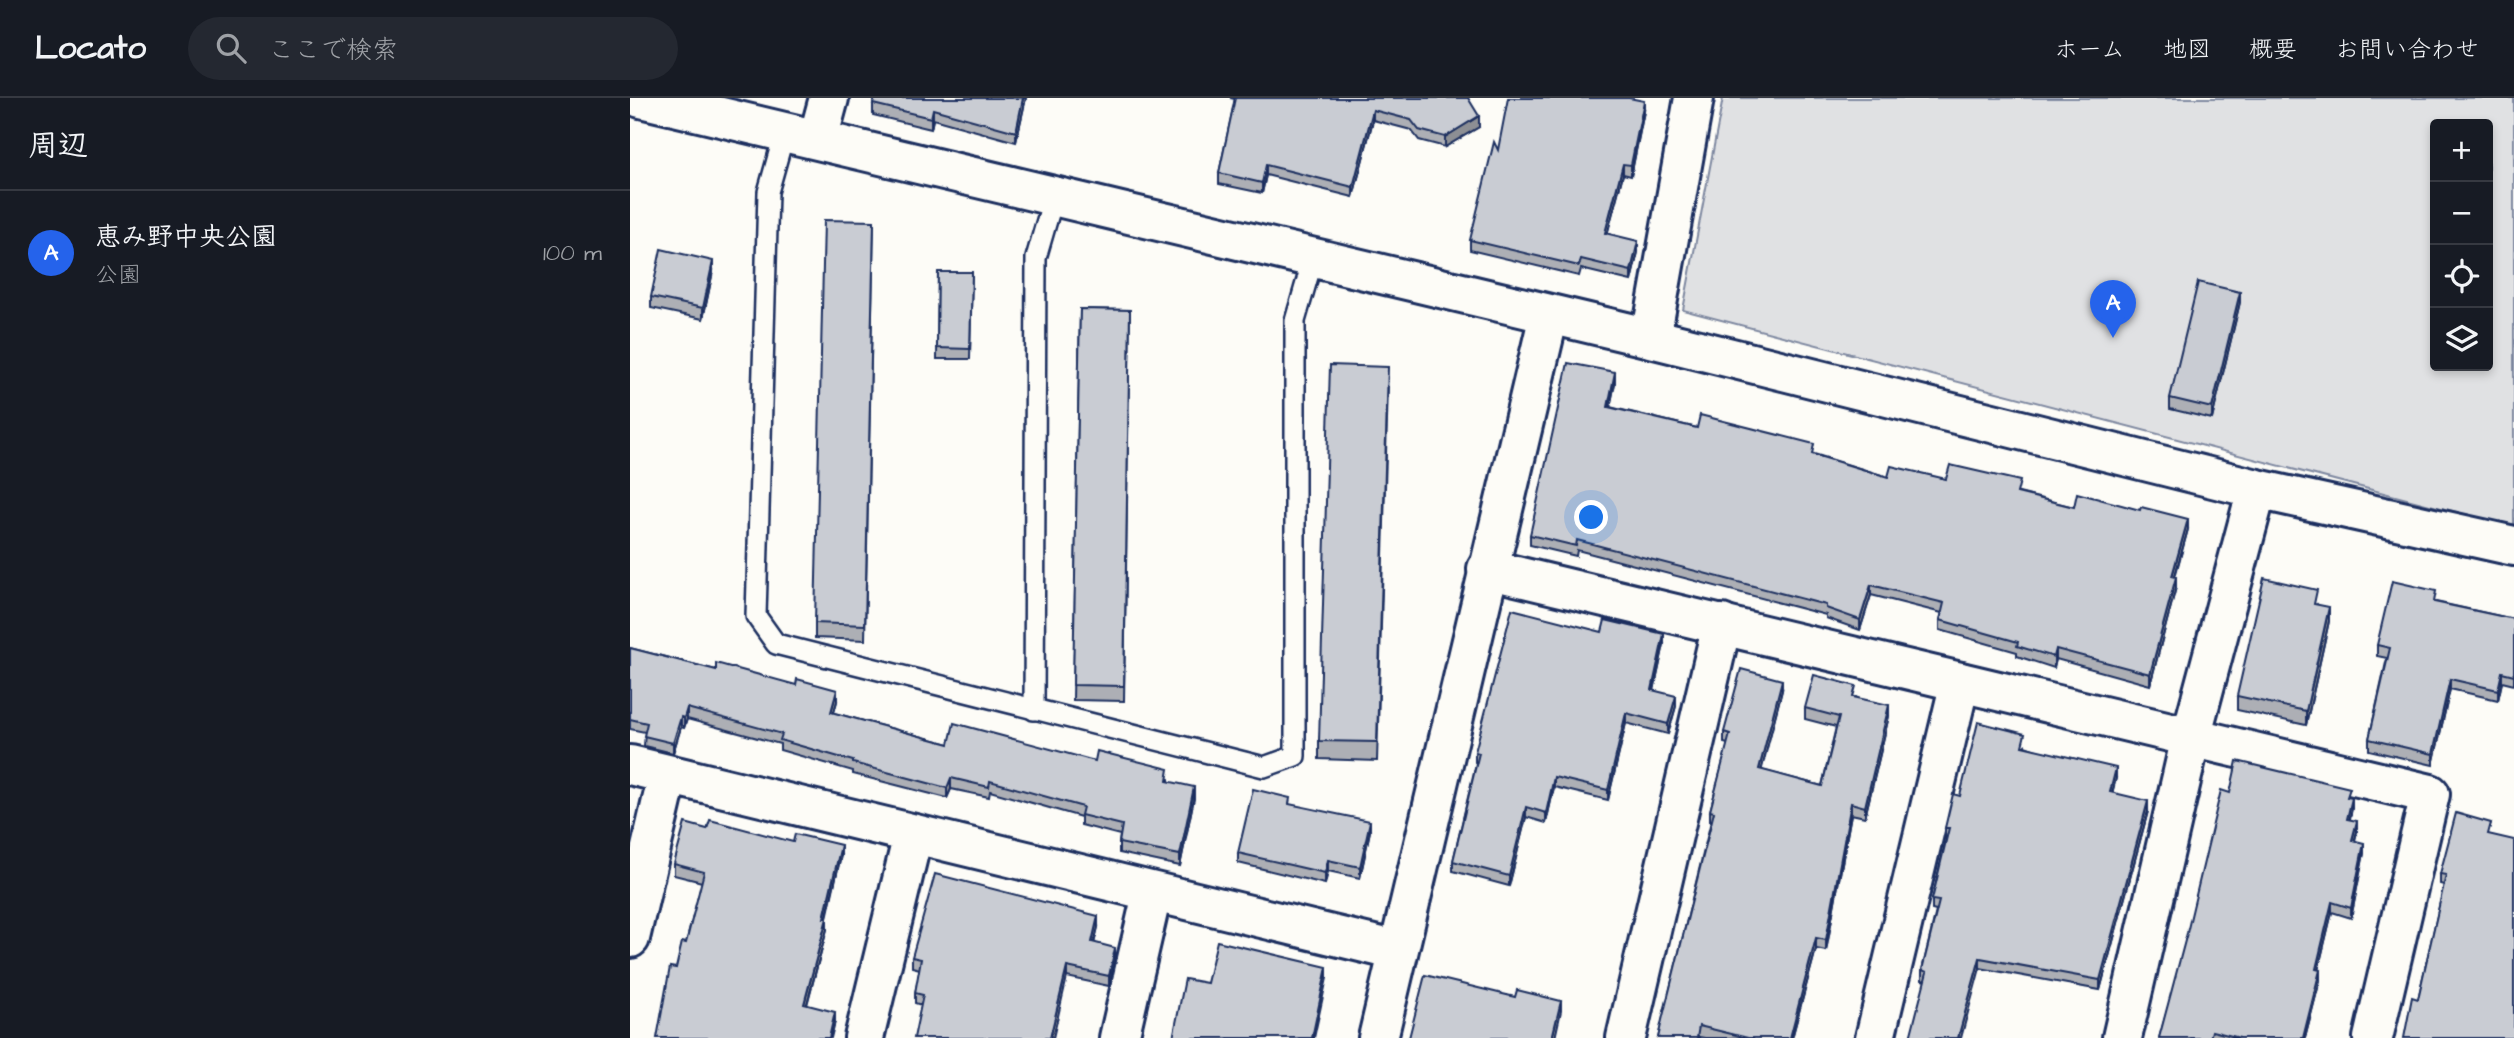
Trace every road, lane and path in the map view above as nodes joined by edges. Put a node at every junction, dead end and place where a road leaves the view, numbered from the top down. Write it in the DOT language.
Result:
graph roads {
  1 [pos="641,98"];
  2 [pos="829,98"];
  3 [pos="1694,98"];
  4 [pos="802,135"];
  5 [pos="1054,196"];
  6 [pos="1313,259"];
  7 [pos="1549,315"];
  8 [pos="1651,338"];
  9 [pos="2257,489"];
  10 [pos="2514,546"];
  11 [pos="1487,569"];
  12 [pos="1722,624"];
  13 [pos="1959,682"];
  14 [pos="1034,710"];
  15 [pos="2192,737"];
  16 [pos="630,765"];
  17 [pos="668,775"];
  18 [pos="914,835"];
  19 [pos="1152,894"];
  20 [pos="630,938"];
  21 [pos="1398,951"];
  22 [pos="864,1038"];
  23 [pos="1119,1038"];
  24 [pos="1378,1038"];
  25 [pos="1626,1038"];
  26 [pos="1875,1038"];
  27 [pos="2122,1038"];
  28 [pos="2373,1038"];
  1 -- 4 [label="street"];
  2 -- 4 [label="street"];
  3 -- 8 [label="street"];
  4 -- 5 [label="street"];
  4 -- 14 [label="lane"];
  5 -- 6 [label="street"];
  5 -- 14 [label="lane"];
  6 -- 7 [label="street"];
  6 -- 14 [label="lane"];
  7 -- 8 [label="street"];
  7 -- 11 [label="street"];
  8 -- 9 [label="street"];
  9 -- 10 [label="street"];
  9 -- 15 [label="street"];
  11 -- 12 [label="street"];
  11 -- 21 [label="street"];
  12 -- 13 [label="street"];
  12 -- 25 [label="street"];
  13 -- 15 [label="street"];
  13 -- 26 [label="street"];
  15 -- 27 [label="street"];
  15 -- 28 [label="street"];
  16 -- 17 [label="street"];
  17 -- 18 [label="street"];
  17 -- 20 [label="street"];
  18 -- 19 [label="street"];
  18 -- 22 [label="street"];
  19 -- 21 [label="street"];
  19 -- 23 [label="street"];
  21 -- 24 [label="street"];
}
